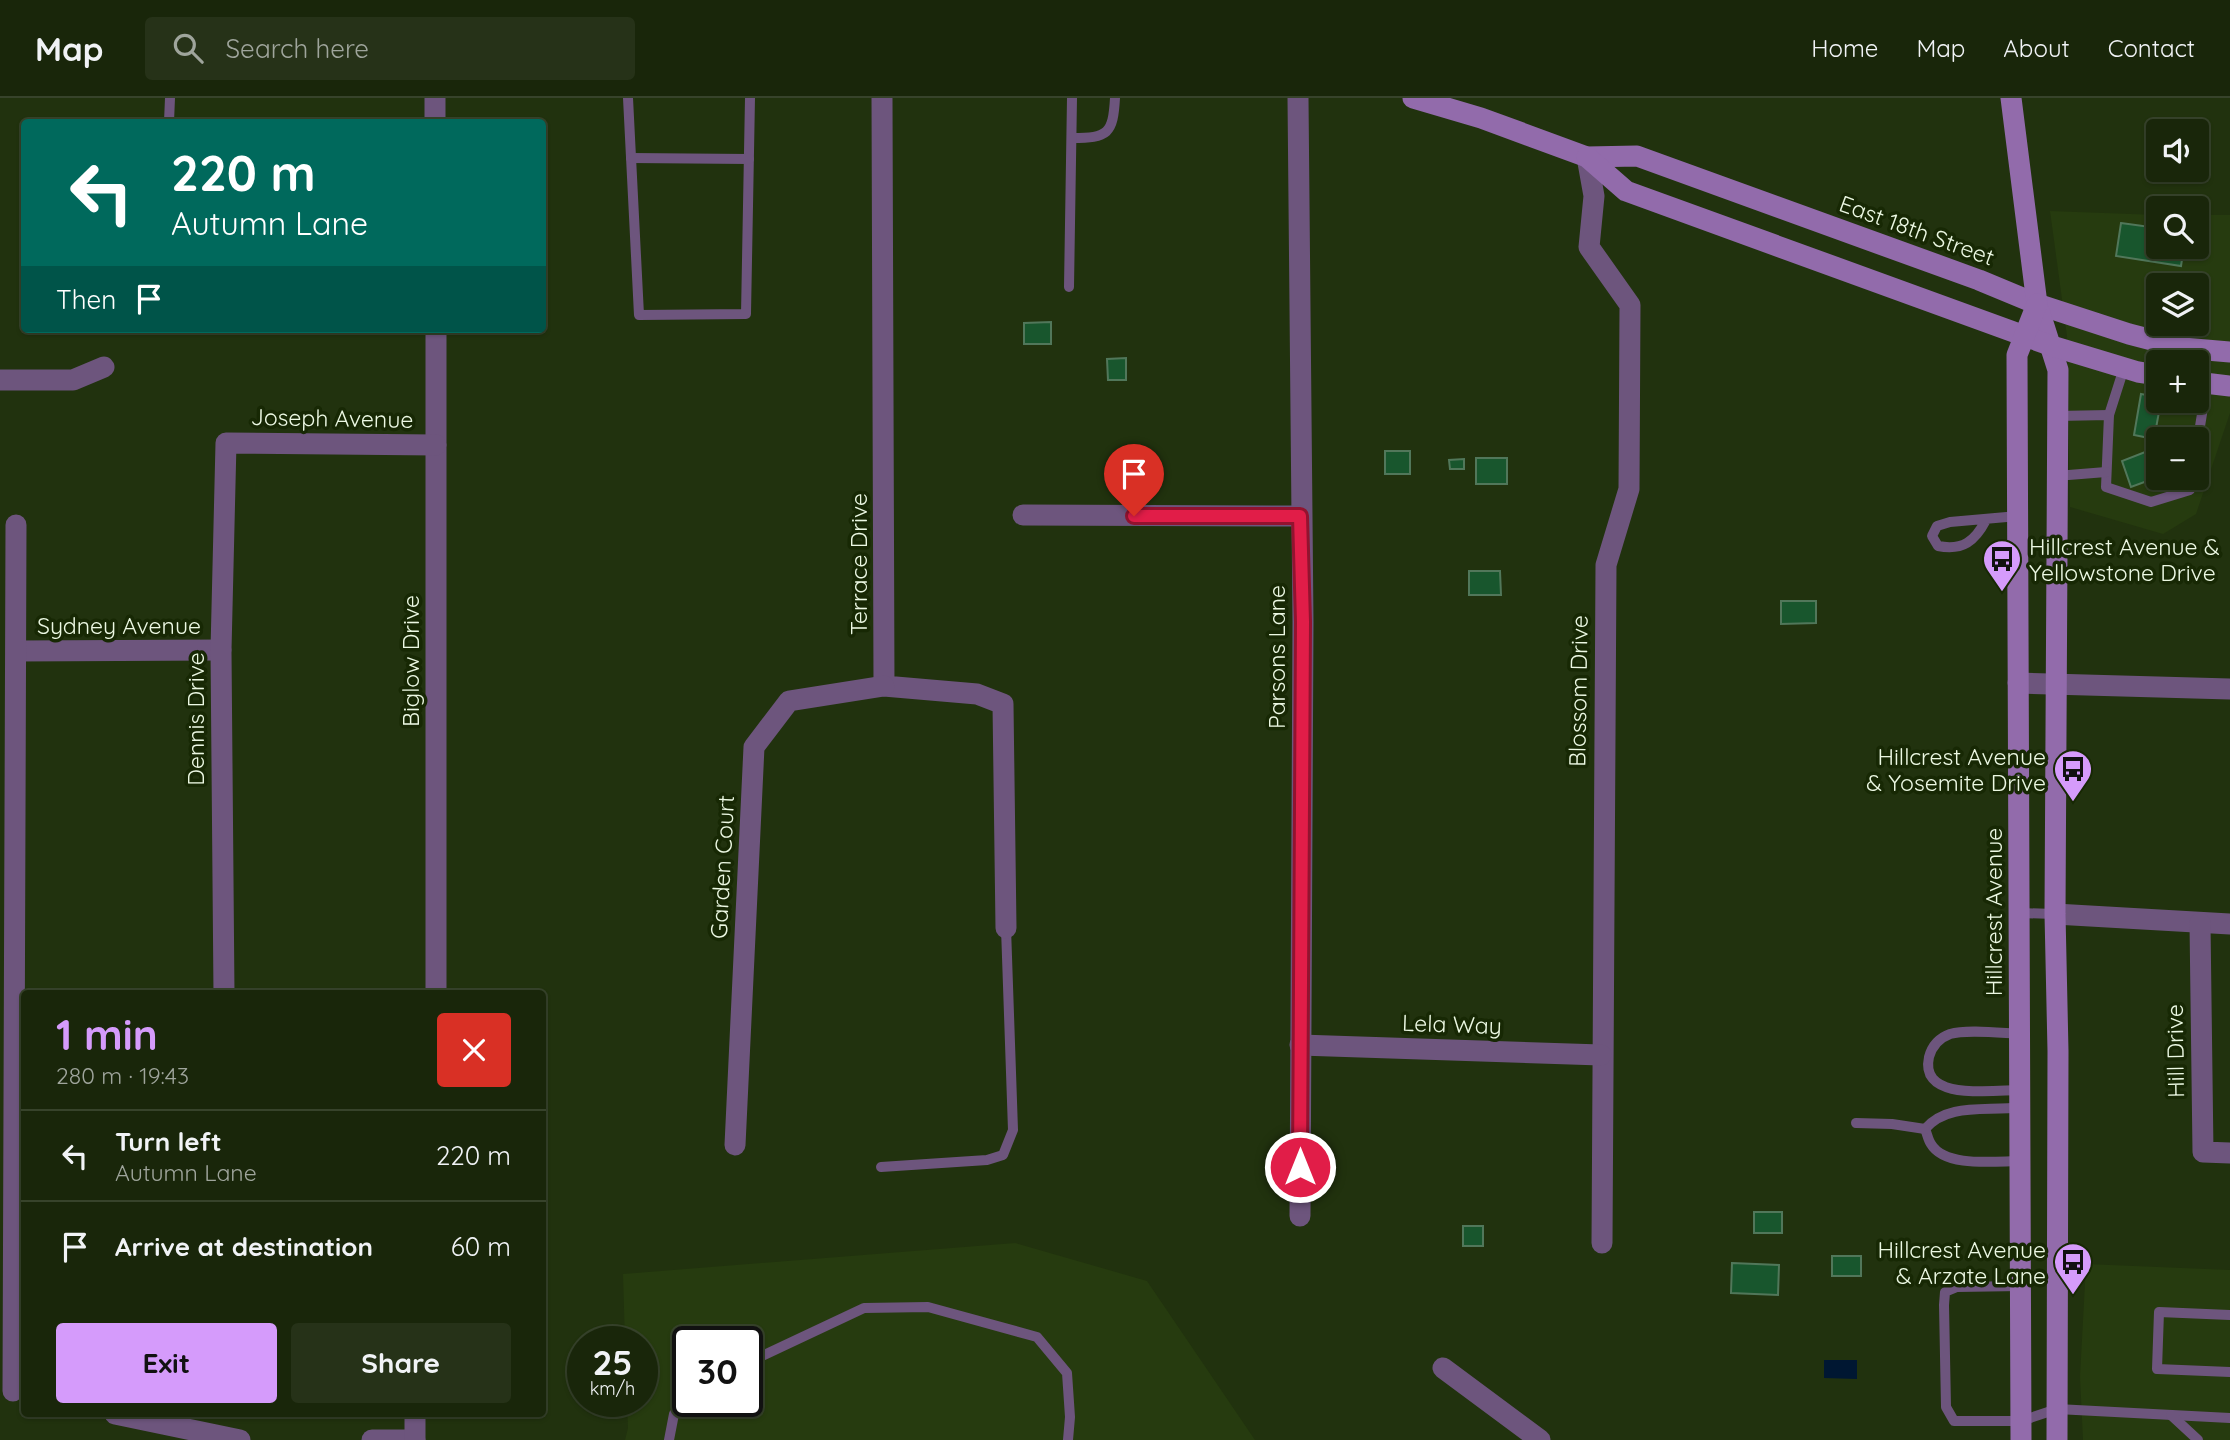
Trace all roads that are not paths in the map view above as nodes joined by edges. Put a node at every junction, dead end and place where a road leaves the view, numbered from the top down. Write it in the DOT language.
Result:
graph roads {
  1 [pos="170,98"];
  2 [pos="435,98"];
  3 [pos="628,98"];
  4 [pos="750,98"];
  5 [pos="882,98"];
  6 [pos="1072,98"];
  7 [pos="1115,98"];
  8 [pos="1298,98"];
  9 [pos="1413,98"];
  10 [pos="2011,98"];
  11 [pos="169,119"];
  12 [pos="435,119"];
  13 [pos="1072,138"];
  14 [pos="1587,157"];
  15 [pos="631,158"];
  16 [pos="749,159"];
  17 [pos="1069,288"];
  18 [pos="2037,304"];
  19 [pos="436,333"];
  20 [pos="2024,336"];
  21 [pos="2052,346"];
  22 [pos="2230,352"];
  23 [pos="104,367"];
  24 [pos="2124,368"];
  25 [pos="2146,373"];
  26 [pos="0,380"];
  27 [pos="2209,383"];
  28 [pos="2230,386"];
  29 [pos="2109,415"];
  30 [pos="2057,416"];
  31 [pos="226,443"];
  32 [pos="436,445"];
  33 [pos="2106,472"];
  34 [pos="2056,476"];
  35 [pos="2190,490"];
  36 [pos="1023,515"];
  37 [pos="1300,516"];
  38 [pos="2018,516"];
  39 [pos="1986,520"];
  40 [pos="16,525"];
  41 [pos="221,650"];
  42 [pos="17,651"];
  43 [pos="2018,683"];
  44 [pos="2057,684"];
  45 [pos="884,685"];
  46 [pos="2230,689"];
  47 [pos="2019,913"];
  48 [pos="2055,914"];
  49 [pos="2200,923"];
  50 [pos="2230,924"];
  51 [pos="1006,928"];
  52 [pos="224,990"];
  53 [pos="436,990"];
  54 [pos="2020,1034"];
  55 [pos="1300,1045"];
  56 [pos="1601,1055"];
  57 [pos="2020,1098"];
  58 [pos="1856,1123"];
  59 [pos="1925,1129"];
  60 [pos="735,1145"];
  61 [pos="2230,1153"];
  62 [pos="2020,1161"];
  63 [pos="881,1167"];
  64 [pos="1300,1216"];
  65 [pos="1602,1243"];
  66 [pos="2021,1286"];
  67 [pos="2230,1315"];
  68 [pos="763,1355"];
  69 [pos="1443,1368"];
  70 [pos="2230,1372"];
  71 [pos="13,1391"];
  72 [pos="2057,1409"];
  73 [pos="2171,1415"];
  74 [pos="142,1417"];
  75 [pos="415,1417"];
  76 [pos="673,1417"];
  77 [pos="2230,1418"];
  78 [pos="196,1423"];
  79 [pos="2021,1431"];
  80 [pos="240,1440"];
  81 [pos="372,1440"];
  82 [pos="415,1440"];
  83 [pos="669,1440"];
  84 [pos="1068,1440"];
  85 [pos="1540,1440"];
  86 [pos="2057,1440"];
  87 [pos="2199,1440"];
  1 -- 11 [label="lane"];
  2 -- 12 [label="street"];
  3 -- 15 [label="lane"];
  4 -- 16 [label="lane"];
  5 -- 45 [label="street, Terrace Drive"];
  6 -- 13 [label="lane"];
  7 -- 13 [label="lane"];
  8 -- 37 [label="street, Parsons Lane"];
  9 -- 14 [label="main road, East 18th Street"];
  10 -- 18 [label="main road, Hillcrest Avenue"];
  13 -- 17 [label="lane"];
  14 -- 18 [label="main road, East 18th Street"];
  14 -- 20 [label="main road, East 18th Street"];
  14 -- 56 [label="street, Blossom Drive"];
  15 -- 16 [label="lane"];
  15 -- 16 [label="lane"];
  18 -- 20 [label="main road, Hillcrest Avenue"];
  18 -- 21 [label="main road, Hillcrest Avenue"];
  18 -- 22 [label="main road, East 18th Street"];
  19 -- 32 [label="street, Biglow Drive"];
  20 -- 21 [label="main road, East 18th Street"];
  20 -- 38 [label="main road, Hillcrest Avenue"];
  21 -- 24 [label="main road, East 18th Street"];
  21 -- 30 [label="main road, Hillcrest Avenue"];
  23 -- 26 [label="street"];
  24 -- 25 [label="main road, East 18th Street"];
  24 -- 29 [label="lane"];
  27 -- 28 [label="main road"];
  29 -- 30 [label="lane"];
  29 -- 33 [label="lane"];
  30 -- 34 [label="main road, Hillcrest Avenue"];
  31 -- 32 [label="street, Joseph Avenue"];
  31 -- 41 [label="street, Dennis Drive"];
  32 -- 53 [label="street, Biglow Drive"];
  33 -- 34 [label="lane"];
  33 -- 35 [label="lane"];
  34 -- 44 [label="main road, Hillcrest Avenue"];
  36 -- 37 [label="street"];
  37 -- 55 [label="street, Parsons Lane"];
  38 -- 39 [label="lane"];
  38 -- 43 [label="main road, Hillcrest Avenue"];
  39 -- 39 [label="lane"];
  40 -- 42 [label="street"];
  41 -- 42 [label="street, Sydney Avenue"];
  41 -- 52 [label="street, Dennis Drive"];
  42 -- 71 [label="street"];
  43 -- 44 [label="street"];
  43 -- 47 [label="main road, Hillcrest Avenue"];
  44 -- 46 [label="street"];
  44 -- 48 [label="main road, Hillcrest Avenue"];
  45 -- 51 [label="street"];
  45 -- 60 [label="street, Garden Court"];
  47 -- 48 [label="lane"];
  47 -- 54 [label="main road, Hillcrest Avenue"];
  48 -- 49 [label="street"];
  48 -- 72 [label="main road, Hillcrest Avenue"];
  49 -- 50 [label="street"];
  49 -- 61 [label="street, Hill Drive"];
  51 -- 63 [label="lane"];
  54 -- 57 [label="main road, Hillcrest Avenue"];
  54 -- 57 [label="lane"];
  55 -- 56 [label="street, Lela Way"];
  55 -- 64 [label="street, Parsons Lane"];
  56 -- 65 [label="street, Blossom Drive"];
  57 -- 59 [label="lane"];
  57 -- 62 [label="main road, Hillcrest Avenue"];
  58 -- 59 [label="lane"];
  59 -- 62 [label="lane"];
  62 -- 66 [label="main road, Hillcrest Avenue"];
  66 -- 79 [label="main road, Hillcrest Avenue"];
  66 -- 79 [label="lane"];
  67 -- 70 [label="lane"];
  68 -- 84 [label="lane"];
  69 -- 85 [label="street"];
  72 -- 73 [label="lane"];
  72 -- 79 [label="lane"];
  72 -- 86 [label="main road, Hillcrest Avenue"];
  73 -- 77 [label="lane"];
  73 -- 87 [label="lane"];
  74 -- 78 [label="street"];
  75 -- 82 [label="street"];
  76 -- 83 [label="lane"];
  78 -- 80 [label="street"];
  81 -- 82 [label="street"];
}
